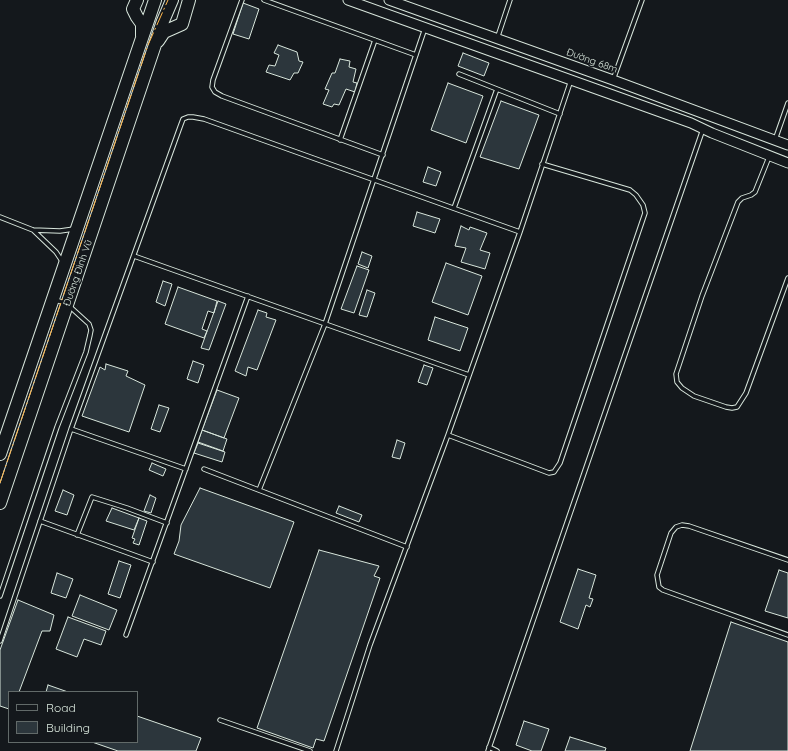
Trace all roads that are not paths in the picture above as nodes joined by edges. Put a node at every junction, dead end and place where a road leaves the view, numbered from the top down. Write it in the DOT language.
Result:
graph roads {
  1 [pos="137,0"];
  2 [pos="155,0"];
  3 [pos="172,0"];
  4 [pos="189,0"];
  5 [pos="242,0"];
  6 [pos="264,0"];
  7 [pos="348,0"];
  8 [pos="389,0"];
  9 [pos="510,0"];
  10 [pos="642,0"];
  11 [pos="403,2"];
  12 [pos="426,28"];
  13 [pos="142,37"];
  14 [pos="497,39"];
  15 [pos="375,40"];
  16 [pos="156,44"];
  17 [pos="416,55"];
  18 [pos="460,74"];
  19 [pos="572,80"];
  20 [pos="612,80"];
  21 [pos="497,89"];
  22 [pos="788,103"];
  23 [pos="560,114"];
  24 [pos="703,129"];
  25 [pos="340,140"];
  26 [pos="775,140"];
  27 [pos="788,145"];
  28 [pos="383,155"];
  29 [pos="769,156"];
  30 [pos="788,163"];
  31 [pos="542,164"];
  32 [pos="374,180"];
  33 [pos="454,208"];
  34 [pos="0,217"];
  35 [pos="78,229"];
  36 [pos="33,230"];
  37 [pos="520,232"];
  38 [pos="134,256"];
  39 [pos="64,265"];
  40 [pos="788,278"];
  41 [pos="248,296"];
  42 [pos="53,299"];
  43 [pos="68,304"];
  44 [pos="325,324"];
  45 [pos="469,375"];
  46 [pos="71,429"];
  47 [pos="448,435"];
  48 [pos="0,454"];
  49 [pos="186,469"];
  50 [pos="204,469"];
  51 [pos="259,490"];
  52 [pos="0,503"];
  53 [pos="40,521"];
  54 [pos="167,523"];
  55 [pos="77,535"];
  56 [pos="406,547"];
  57 [pos="788,560"];
  58 [pos="153,562"];
  59 [pos="0,596"];
  60 [pos="126,635"];
  61 [pos="788,635"];
  62 [pos="0,641"];
  63 [pos="220,720"];
  64 [pos="488,749"];
  65 [pos="310,751"];
  66 [pos="336,751"];
  67 [pos="497,751"];
  1 -- 13 [label="highway"];
  2 -- 13 [label="highway, Đường Đình Vũ"];
  3 -- 16 [label="highway, Đường Đình Vũ"];
  4 -- 16 [label="highway, Đường Đình Vũ"];
  5 -- 25 [label="lane"];
  6 -- 15 [label="lane"];
  7 -- 12 [label="street"];
  8 -- 11 [label="street, Đường 68m"];
  9 -- 14 [label="lane"];
  10 -- 20 [label="lane"];
  11 -- 14 [label="street, Đường 68m"];
  12 -- 17 [label="lane"];
  12 -- 19 [label="street"];
  13 -- 35 [label="highway, Đường Đình Vũ"];
  14 -- 20 [label="street, Đường 68m"];
  15 -- 17 [label="lane"];
  15 -- 25 [label="lane"];
  16 -- 43 [label="highway, Đường Đình Vũ"];
  17 -- 28 [label="lane"];
  18 -- 21 [label="lane"];
  19 -- 23 [label="lane"];
  19 -- 24 [label="street"];
  20 -- 26 [label="street, Đường 68m"];
  21 -- 23 [label="lane"];
  21 -- 33 [label="lane"];
  22 -- 26 [label="lane"];
  23 -- 31 [label="lane"];
  24 -- 29 [label="street"];
  24 -- 64 [label="lane"];
  25 -- 28 [label="lane"];
  26 -- 27 [label="street, Đường 68m"];
  28 -- 32 [label="lane"];
  29 -- 30 [label="street"];
  29 -- 40 [label="lane"];
  31 -- 37 [label="lane"];
  31 -- 47 [label="lane"];
  32 -- 33 [label="lane"];
  32 -- 38 [label="lane"];
  32 -- 44 [label="lane"];
  33 -- 37 [label="lane"];
  34 -- 36 [label="lane"];
  35 -- 36 [label="lane"];
  35 -- 39 [label="highway, Đường Đình Vũ"];
  36 -- 39 [label="lane"];
  37 -- 45 [label="lane"];
  38 -- 41 [label="lane"];
  38 -- 46 [label="lane"];
  39 -- 42 [label="highway, Đường Đình Vũ"];
  41 -- 44 [label="lane"];
  41 -- 49 [label="lane"];
  42 -- 43 [label="lane"];
  42 -- 48 [label="highway, Đường Đình Vũ"];
  43 -- 52 [label="highway, Đường Đình Vũ"];
  43 -- 59 [label="lane"];
  44 -- 45 [label="lane"];
  44 -- 51 [label="lane"];
  45 -- 47 [label="lane"];
  46 -- 49 [label="lane"];
  46 -- 53 [label="lane"];
  47 -- 56 [label="lane"];
  49 -- 54 [label="lane"];
  50 -- 51 [label="lane"];
  51 -- 56 [label="lane"];
  53 -- 55 [label="lane"];
  53 -- 62 [label="lane"];
  54 -- 55 [label="lane"];
  54 -- 58 [label="lane"];
  55 -- 58 [label="lane"];
  56 -- 66 [label="lane"];
  57 -- 61 [label="lane"];
  58 -- 60 [label="lane"];
  63 -- 65 [label="lane"];
  64 -- 67 [label="lane"];
}
